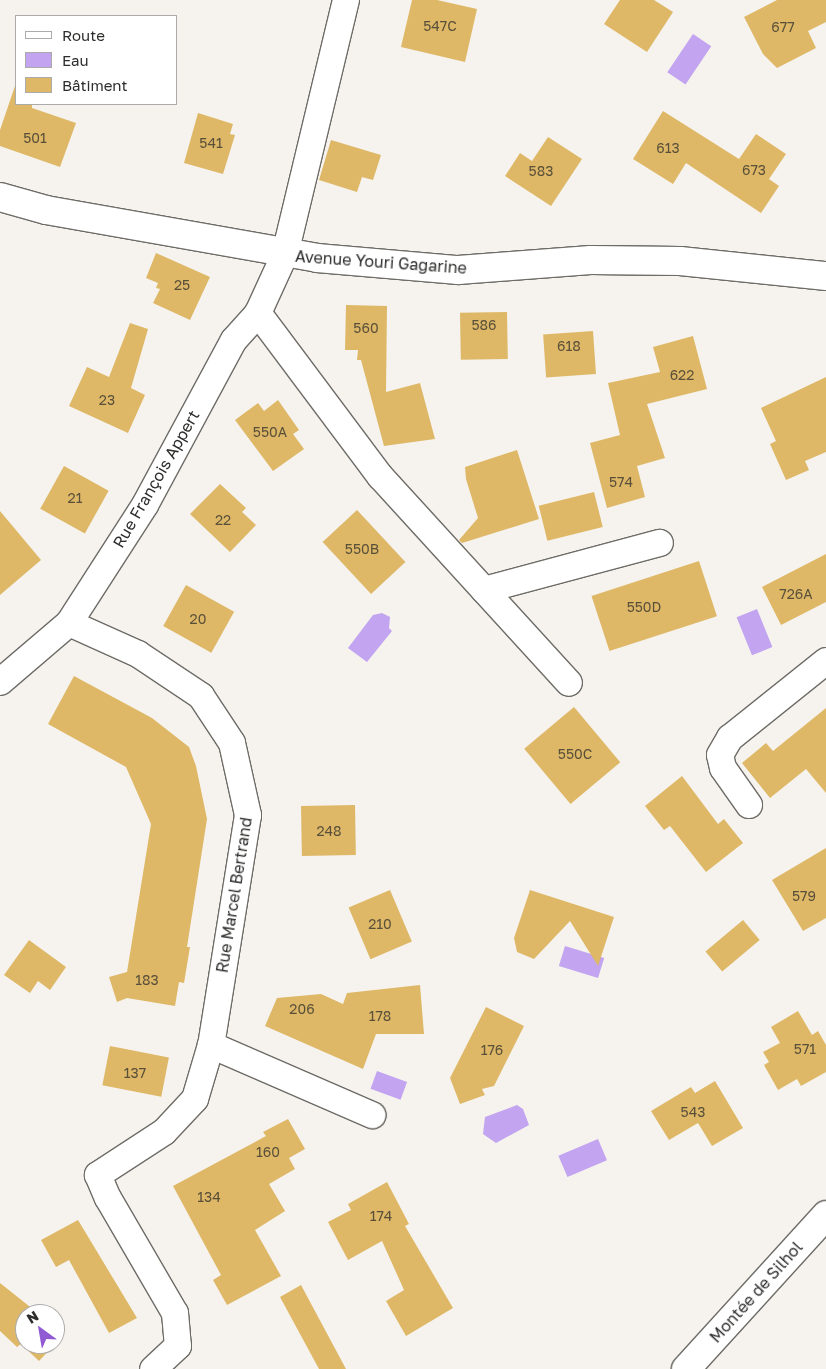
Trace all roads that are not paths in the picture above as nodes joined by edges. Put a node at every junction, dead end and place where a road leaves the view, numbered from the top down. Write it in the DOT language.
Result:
graph roads {
  1 [pos="346,0"];
  2 [pos="0,197"];
  3 [pos="284,254"];
  4 [pos="826,276"];
  5 [pos="258,312"];
  6 [pos="660,543"];
  7 [pos="484,590"];
  8 [pos="69,623"];
  9 [pos="826,661"];
  10 [pos="0,682"];
  11 [pos="569,682"];
  12 [pos="749,805"];
  13 [pos="210,1045"];
  14 [pos="372,1115"];
  15 [pos="826,1216"];
  16 [pos="153,1369"];
  17 [pos="686,1369"];
  1 -- 3 [label="street, Rue François Appert"];
  2 -- 3 [label="street, Avenue Youri Gagarine"];
  3 -- 4 [label="street, Avenue Youri Gagarine"];
  3 -- 5 [label="street, Rue François Appert"];
  5 -- 7 [label="street"];
  5 -- 8 [label="street, Rue François Appert"];
  6 -- 7 [label="street"];
  7 -- 11 [label="street"];
  8 -- 10 [label="street, Rue François Appert"];
  8 -- 13 [label="street, Rue Marcel Bertrand"];
  9 -- 12 [label="street"];
  13 -- 14 [label="street"];
  13 -- 16 [label="street, Rue Marcel Bertrand"];
  15 -- 17 [label="street, Montée de Silhol"];
}
